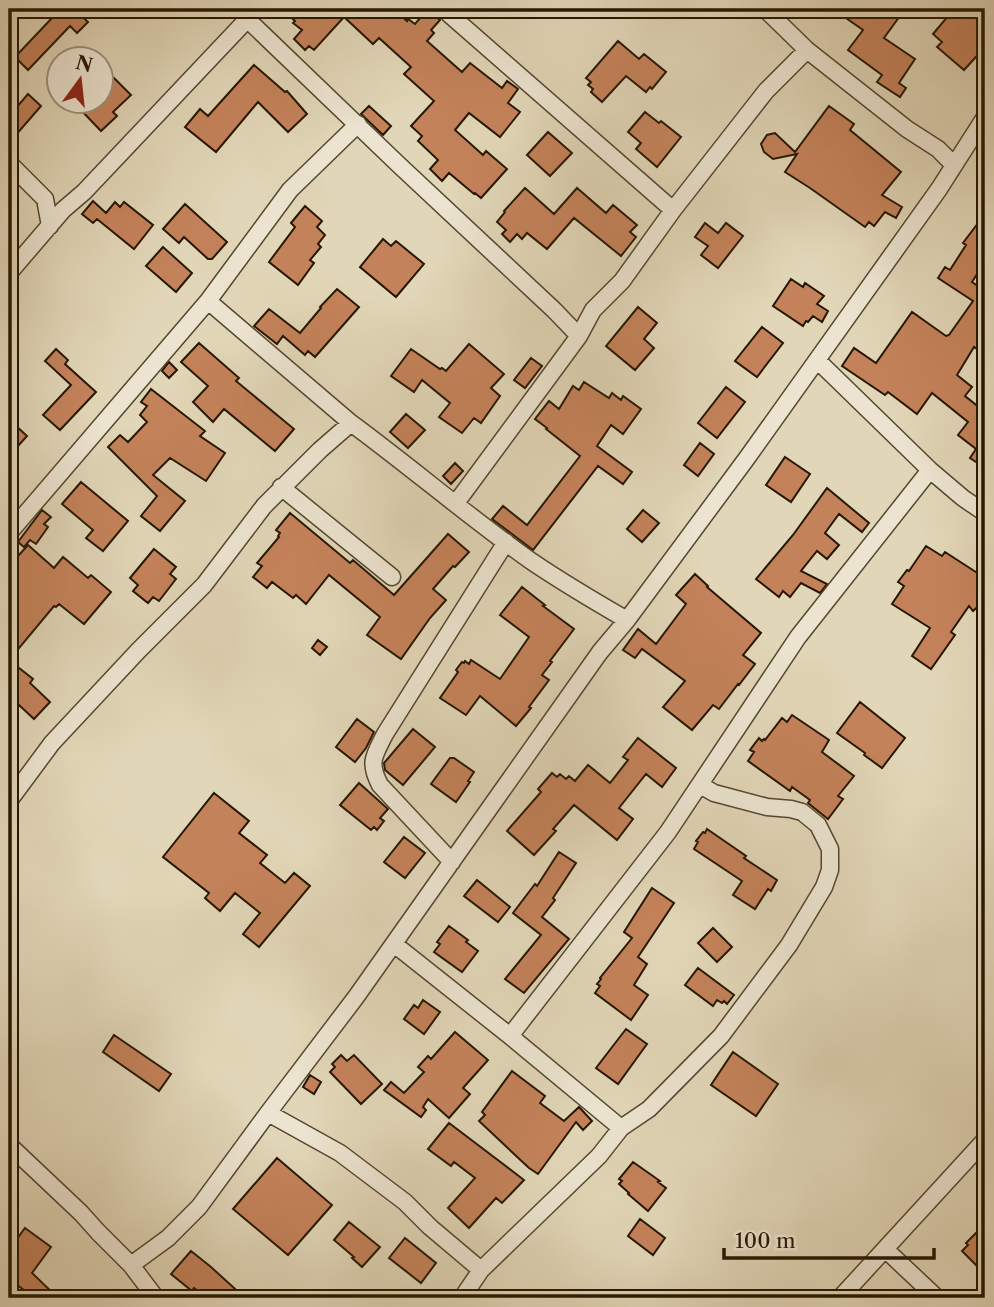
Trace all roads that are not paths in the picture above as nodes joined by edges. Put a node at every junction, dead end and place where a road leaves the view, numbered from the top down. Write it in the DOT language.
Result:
graph roads {
  1 [pos="765,9"];
  2 [pos="449,11"];
  3 [pos="252,14"];
  4 [pos="807,50"];
  5 [pos="985,117"];
  6 [pos="358,124"];
  7 [pos="9,163"];
  8 [pos="954,164"];
  9 [pos="45,199"];
  10 [pos="75,200"];
  11 [pos="673,210"];
  12 [pos="50,226"];
  13 [pos="9,274"];
  14 [pos="208,301"];
  15 [pos="579,335"];
  16 [pos="817,360"];
  17 [pos="351,424"];
  18 [pos="930,470"];
  19 [pos="281,487"];
  20 [pos="456,503"];
  21 [pos="985,513"];
  22 [pos="9,533"];
  23 [pos="506,542"];
  24 [pos="392,577"];
  25 [pos="627,620"];
  26 [pos="700,785"];
  27 [pos="9,801"];
  28 [pos="452,862"];
  29 [pos="394,944"];
  30 [pos="510,1036"];
  31 [pos="268,1113"];
  32 [pos="621,1128"];
  33 [pos="985,1140"];
  34 [pos="9,1145"];
  35 [pos="885,1249"];
  36 [pos="131,1265"];
  37 [pos="481,1270"];
  38 [pos="156,1298"];
  39 [pos="463,1298"];
  40 [pos="840,1298"];
  41 [pos="937,1298"];
  1 -- 4 [label="street"];
  2 -- 11 [label="street"];
  3 -- 6 [label="street"];
  3 -- 10 [label="street"];
  4 -- 8 [label="street"];
  4 -- 11 [label="street"];
  5 -- 8 [label="street"];
  6 -- 14 [label="street"];
  6 -- 15 [label="street"];
  7 -- 9 [label="street"];
  8 -- 16 [label="street"];
  9 -- 10 [label="street"];
  9 -- 12 [label="street"];
  10 -- 12 [label="street"];
  11 -- 15 [label="street"];
  12 -- 13 [label="street"];
  14 -- 17 [label="street"];
  14 -- 22 [label="street"];
  15 -- 20 [label="street"];
  16 -- 18 [label="street"];
  16 -- 25 [label="street"];
  17 -- 19 [label="street"];
  17 -- 20 [label="street"];
  18 -- 21 [label="street"];
  18 -- 26 [label="street"];
  19 -- 24 [label="street"];
  19 -- 27 [label="street"];
  20 -- 23 [label="street"];
  23 -- 25 [label="street"];
  23 -- 28 [label="street"];
  25 -- 28 [label="street"];
  26 -- 30 [label="street"];
  26 -- 32 [label="street"];
  28 -- 29 [label="street"];
  29 -- 30 [label="street"];
  29 -- 31 [label="street"];
  30 -- 32 [label="street"];
  31 -- 36 [label="street"];
  31 -- 37 [label="street"];
  32 -- 37 [label="street"];
  33 -- 35 [label="street"];
  34 -- 36 [label="street"];
  35 -- 40 [label="street"];
  35 -- 41 [label="street"];
  36 -- 38 [label="street"];
  37 -- 39 [label="street"];
}
